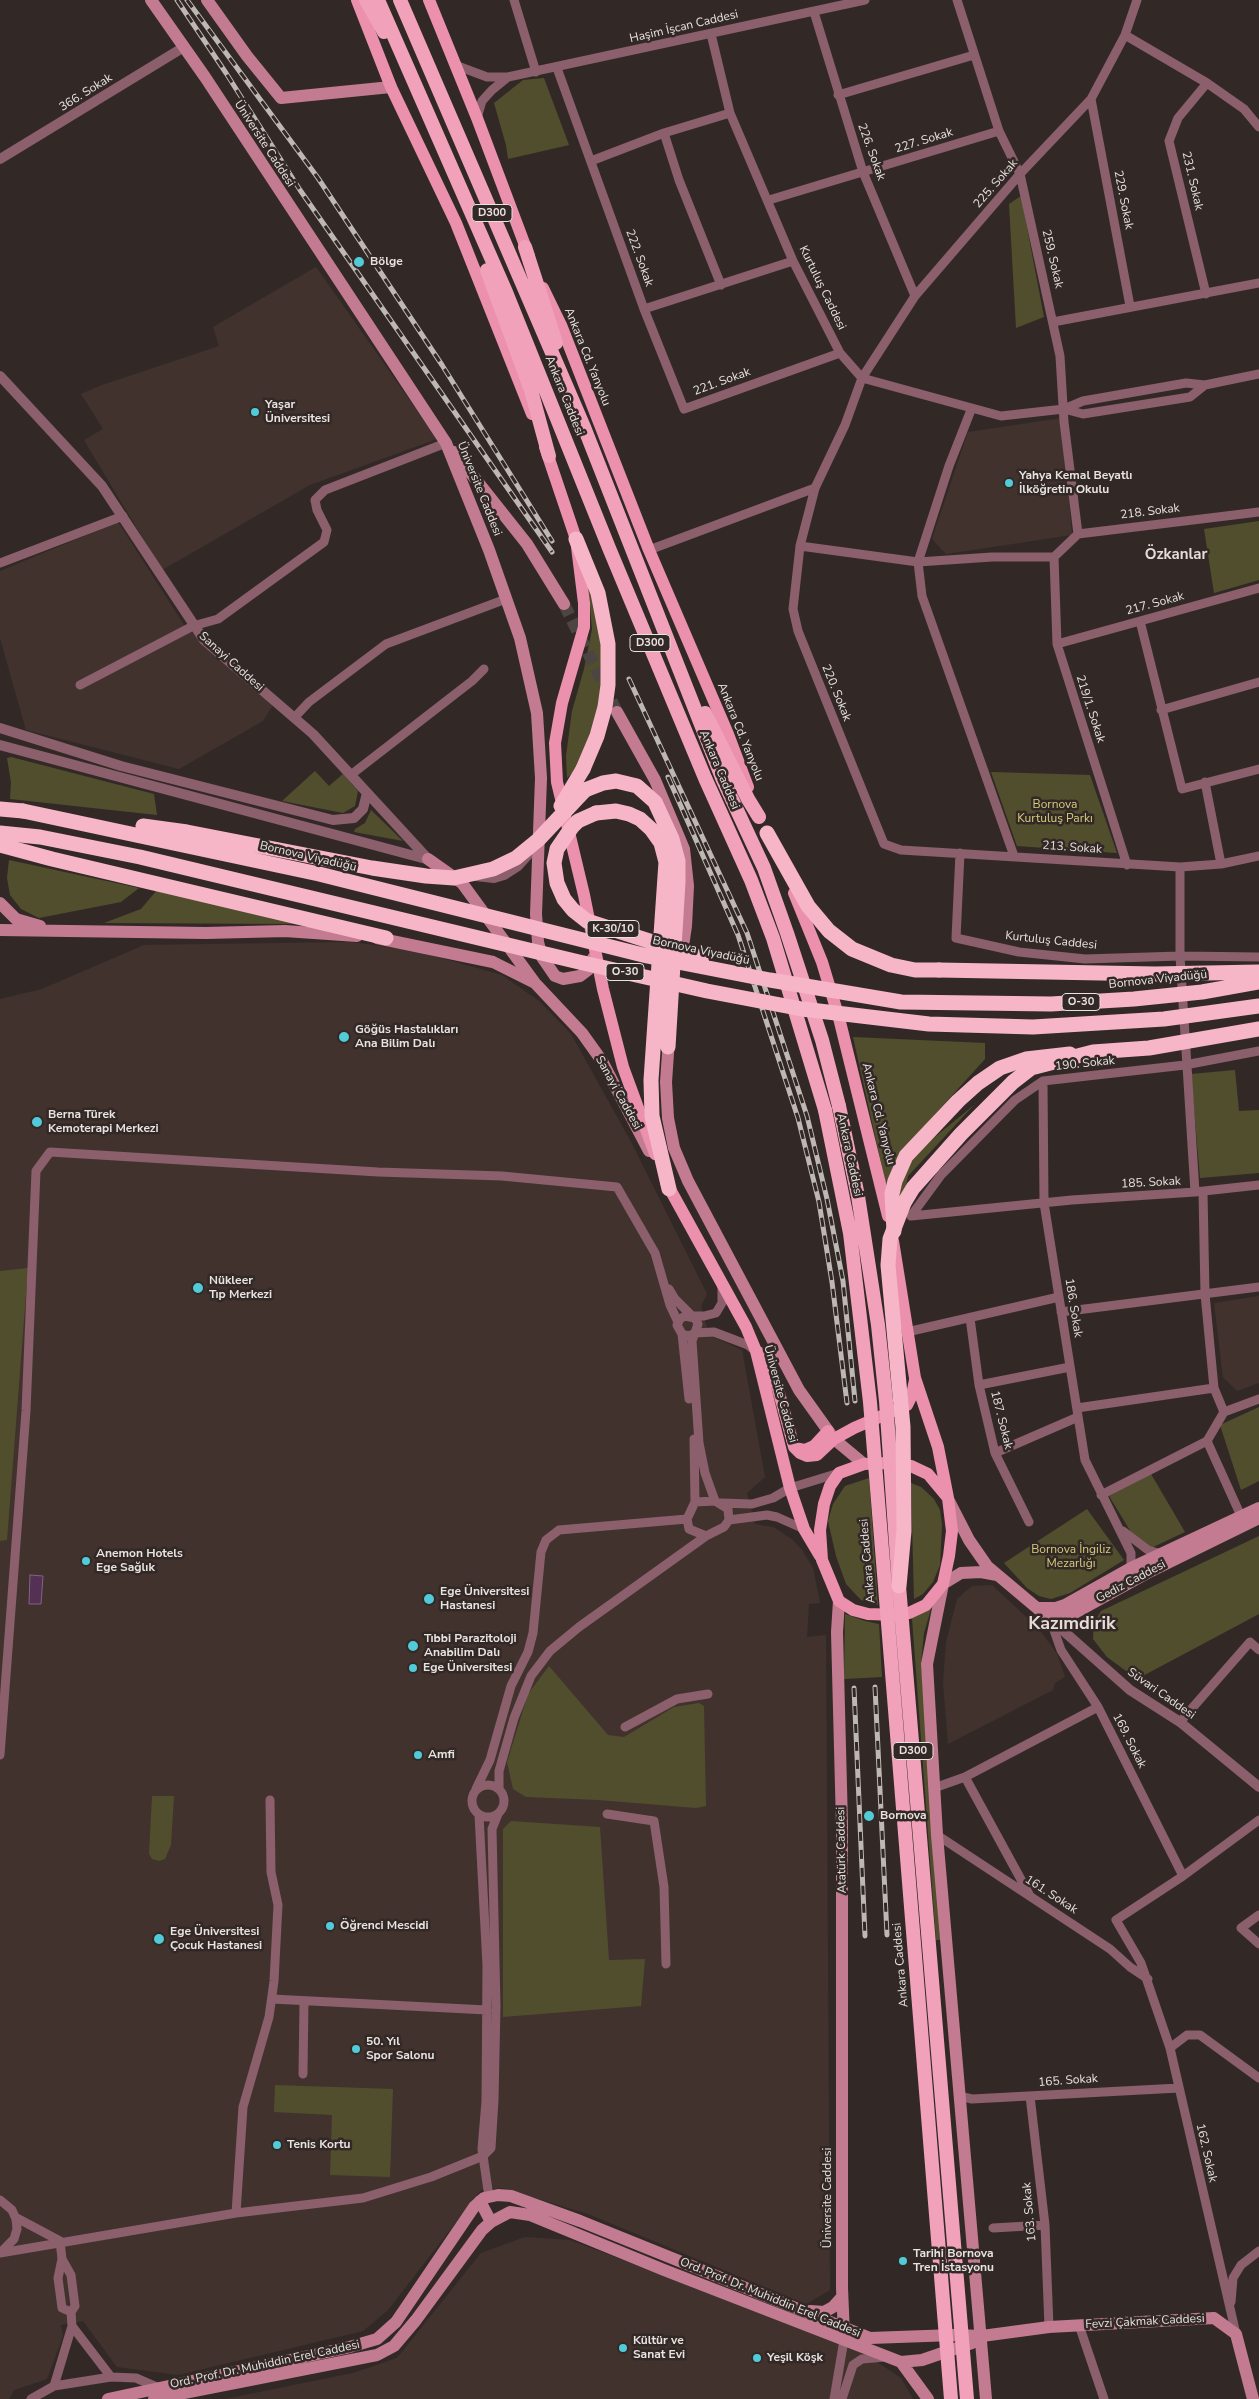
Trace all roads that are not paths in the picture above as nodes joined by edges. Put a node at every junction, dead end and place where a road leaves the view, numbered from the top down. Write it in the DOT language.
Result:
graph roads {
  1 [pos="151,0"];
  2 [pos="207,0"];
  3 [pos="357,0"];
  4 [pos="366,0"];
  5 [pos="378,0"];
  6 [pos="400,0"];
  7 [pos="428,0"];
  8 [pos="514,0"];
  9 [pos="865,0"];
  10 [pos="957,0"];
  11 [pos="1137,0"];
  12 [pos="814,12"];
  13 [pos="711,34"];
  14 [pos="1125,35"];
  15 [pos="184,46"];
  16 [pos="974,55"];
  17 [pos="455,66"];
  18 [pos="557,68"];
  19 [pos="536,72"];
  20 [pos="508,77"];
  21 [pos="1208,83"];
  22 [pos="391,87"];
  23 [pos="838,95"];
  24 [pos="1090,100"];
  25 [pos="730,113"];
  26 [pos="477,118"];
  27 [pos="432,122"];
  28 [pos="1259,128"];
  29 [pos="999,131"];
  30 [pos="664,133"];
  31 [pos="0,159"];
  32 [pos="591,161"];
  33 [pos="863,172"];
  34 [pos="1020,174"];
  35 [pos="458,181"];
  36 [pos="769,200"];
  37 [pos="525,247"];
  38 [pos="793,261"];
  39 [pos="1259,283"];
  40 [pos="721,286"];
  41 [pos="1206,294"];
  42 [pos="915,296"];
  43 [pos="1130,306"];
  44 [pos="644,309"];
  45 [pos="1053,322"];
  46 [pos="840,353"];
  47 [pos="1259,374"];
  48 [pos="0,376"];
  49 [pos="862,378"];
  50 [pos="1205,385"];
  51 [pos="1064,409"];
  52 [pos="971,410"];
  53 [pos="584,427"];
  54 [pos="446,443"];
  55 [pos="549,456"];
  56 [pos="815,488"];
  57 [pos="1259,512"];
  58 [pos="124,516"];
  59 [pos="1078,534"];
  60 [pos="576,539"];
  61 [pos="800,546"];
  62 [pos="649,550"];
  63 [pos="1054,557"];
  64 [pos="918,562"];
  65 [pos="0,563"];
  66 [pos="1259,588"];
  67 [pos="506,599"];
  68 [pos="564,604"];
  69 [pos="1140,621"];
  70 [pos="661,623"];
  71 [pos="193,626"];
  72 [pos="1057,644"];
  73 [pos="484,669"];
  74 [pos="1259,682"];
  75 [pos="80,685"];
  76 [pos="1161,710"];
  77 [pos="617,712"];
  78 [pos="294,718"];
  79 [pos="0,728"];
  80 [pos="0,745"];
  81 [pos="1259,769"];
  82 [pos="352,774"];
  83 [pos="1205,782"];
  84 [pos="368,793"];
  85 [pos="0,809"];
  86 [pos="23,811"];
  87 [pos="759,817"];
  88 [pos="545,822"];
  89 [pos="0,833"];
  90 [pos="767,833"];
  91 [pos="884,844"];
  92 [pos="0,845"];
  93 [pos="960,853"];
  94 [pos="1014,856"];
  95 [pos="1259,856"];
  96 [pos="428,860"];
  97 [pos="1221,864"];
  98 [pos="1126,865"];
  99 [pos="1180,867"];
  100 [pos="0,903"];
  101 [pos="0,930"];
  102 [pos="64,931"];
  103 [pos="386,938"];
  104 [pos="595,948"];
  105 [pos="1180,956"];
  106 [pos="1259,957"];
  107 [pos="1259,972"];
  108 [pos="770,980"];
  109 [pos="1259,982"];
  110 [pos="534,983"];
  111 [pos="1259,1006"];
  112 [pos="1259,1029"];
  113 [pos="668,1047"];
  114 [pos="1259,1051"];
  115 [pos="1093,1052"];
  116 [pos="1186,1065"];
  117 [pos="1043,1081"];
  118 [pos="1259,1185"];
  119 [pos="669,1189"];
  120 [pos="1199,1192"];
  121 [pos="1044,1203"];
  122 [pos="910,1216"];
  123 [pos="894,1245"];
  124 [pos="664,1280"];
  125 [pos="722,1285"];
  126 [pos="1259,1287"];
  127 [pos="1205,1294"];
  128 [pos="1059,1297"];
  129 [pos="1061,1312"];
  130 [pos="692,1316"];
  131 [pos="970,1318"];
  132 [pos="678,1322"];
  133 [pos="907,1332"];
  134 [pos="695,1333"];
  135 [pos="682,1334"];
  136 [pos="756,1351"];
  137 [pos="1070,1367"];
  138 [pos="915,1378"];
  139 [pos="979,1385"];
  140 [pos="1214,1388"];
  141 [pos="1259,1399"];
  142 [pos="1224,1412"];
  143 [pos="1078,1413"];
  144 [pos="831,1435"];
  145 [pos="1207,1441"];
  146 [pos="995,1453"];
  147 [pos="864,1464"];
  148 [pos="839,1473"];
  149 [pos="790,1488"];
  150 [pos="1101,1495"];
  151 [pos="948,1498"];
  152 [pos="694,1502"];
  153 [pos="718,1502"];
  154 [pos="1259,1508"];
  155 [pos="1241,1516"];
  156 [pos="1259,1518"];
  157 [pos="687,1519"];
  158 [pos="729,1520"];
  159 [pos="1029,1522"];
  160 [pos="804,1529"];
  161 [pos="1120,1530"];
  162 [pos="706,1536"];
  163 [pos="1161,1554"];
  164 [pos="822,1560"];
  165 [pos="1131,1568"];
  166 [pos="998,1575"];
  167 [pos="943,1584"];
  168 [pos="899,1586"];
  169 [pos="840,1600"];
  170 [pos="1037,1608"];
  171 [pos="1050,1619"];
  172 [pos="1259,1650"];
  173 [pos="708,1694"];
  174 [pos="1098,1707"];
  175 [pos="1180,1722"];
  176 [pos="625,1727"];
  177 [pos="0,1755"];
  178 [pos="965,1777"];
  179 [pos="1259,1787"];
  180 [pos="499,1788"];
  181 [pos="934,1788"];
  182 [pos="476,1789"];
  183 [pos="270,1800"];
  184 [pos="498,1814"];
  185 [pos="607,1814"];
  186 [pos="479,1815"];
  187 [pos="1259,1820"];
  188 [pos="937,1835"];
  189 [pos="1183,1876"];
  190 [pos="1032,1898"];
  191 [pos="1259,1915"];
  192 [pos="1259,1944"];
  193 [pos="666,1964"];
  194 [pos="1148,1979"];
  195 [pos="272,1999"];
  196 [pos="304,2000"];
  197 [pos="487,2010"];
  198 [pos="1170,2048"];
  199 [pos="302,2074"];
  200 [pos="1259,2078"];
  201 [pos="1179,2088"];
  202 [pos="959,2096"];
  203 [pos="1030,2096"];
  204 [pos="842,2100"];
  205 [pos="483,2156"];
  206 [pos="489,2198"];
  207 [pos="0,2200"];
  208 [pos="236,2213"];
  209 [pos="15,2217"];
  210 [pos="496,2219"];
  211 [pos="1044,2225"];
  212 [pos="993,2228"];
  213 [pos="60,2241"];
  214 [pos="1259,2250"];
  215 [pos="0,2253"];
  216 [pos="62,2259"];
  217 [pos="842,2297"];
  218 [pos="803,2311"];
  219 [pos="71,2312"];
  220 [pos="1231,2312"];
  221 [pos="1079,2325"];
  222 [pos="72,2326"];
  223 [pos="1049,2327"];
  224 [pos="844,2334"];
  225 [pos="1236,2334"];
  226 [pos="982,2336"];
  227 [pos="885,2357"];
  228 [pos="902,2362"];
  229 [pos="111,2377"];
  230 [pos="54,2386"];
  231 [pos="157,2394"];
  232 [pos="986,2397"];
  233 [pos="31,2399"];
  234 [pos="108,2399"];
  235 [pos="834,2399"];
  236 [pos="842,2399"];
  237 [pos="928,2399"];
  238 [pos="951,2399"];
  239 [pos="967,2399"];
  240 [pos="1104,2399"];
  241 [pos="1253,2399"];
  1 -- 15 [label="main road, Üniversite Caddesi"];
  2 -- 22 [label="main road"];
  3 -- 22 [label="main road"];
  4 -- 27 [label="highway"];
  5 -- 27 [label="highway, Ankara Caddesi / D300"];
  6 -- 53 [label="highway, Ankara Caddesi / D300"];
  7 -- 17 [label="main road, Ankara Cd. Yanyolu"];
  8 -- 19 [label="street"];
  9 -- 12 [label="street, Haşim İşcan Caddesi"];
  10 -- 16 [label="street, 259. Sokak"];
  11 -- 14 [label="street, 225. Sokak"];
  12 -- 13 [label="street, Haşim İşcan Caddesi"];
  12 -- 23 [label="street, 226. Sokak"];
  13 -- 18 [label="street, Haşim İşcan Caddesi"];
  13 -- 25 [label="street, Kurtuluş Caddesi"];
  14 -- 21 [label="street"];
  14 -- 24 [label="street, 225. Sokak"];
  15 -- 31 [label="street, 366. Sokak"];
  15 -- 54 [label="main road, Üniversite Caddesi"];
  16 -- 23 [label="street"];
  16 -- 29 [label="street, 259. Sokak"];
  17 -- 20 [label="street, Haşim İşcan Caddesi"];
  17 -- 26 [label="main road, Ankara Cd. Yanyolu"];
  18 -- 19 [label="street, Haşim İşcan Caddesi"];
  18 -- 32 [label="street, 222. Sokak"];
  19 -- 20 [label="street, Haşim İşcan Caddesi"];
  20 -- 26 [label="street"];
  21 -- 28 [label="street"];
  21 -- 41 [label="street, 231. Sokak"];
  22 -- 55 [label="main road"];
  23 -- 33 [label="street, 226. Sokak"];
  24 -- 34 [label="street, 225. Sokak"];
  24 -- 43 [label="street, 229. Sokak"];
  25 -- 30 [label="street"];
  25 -- 36 [label="street, Kurtuluş Caddesi"];
  26 -- 37 [label="main road, Ankara Cd. Yanyolu"];
  27 -- 35 [label="highway, Ankara Caddesi / D300"];
  29 -- 33 [label="street, 227. Sokak"];
  29 -- 34 [label="street, 259. Sokak"];
  30 -- 32 [label="street"];
  30 -- 40 [label="street"];
  32 -- 44 [label="street, 222. Sokak"];
  33 -- 36 [label="street, 227. Sokak"];
  33 -- 42 [label="street, 226. Sokak"];
  34 -- 42 [label="street, 225. Sokak"];
  34 -- 45 [label="street, 259. Sokak"];
  35 -- 55 [label="highway"];
  35 -- 238 [label="highway, Ankara Caddesi / D300, bridge"];
  36 -- 38 [label="street, Kurtuluş Caddesi"];
  37 -- 53 [label="highway"];
  37 -- 62 [label="main road, Ankara Cd. Yanyolu"];
  38 -- 40 [label="street"];
  38 -- 46 [label="street, Kurtuluş Caddesi"];
  39 -- 41 [label="street"];
  40 -- 44 [label="street"];
  41 -- 43 [label="street"];
  42 -- 49 [label="street, 225. Sokak"];
  43 -- 45 [label="street"];
  44 -- 46 [label="street, 221. Sokak"];
  45 -- 51 [label="street, 259. Sokak"];
  46 -- 49 [label="street, Kurtuluş Caddesi"];
  47 -- 50 [label="street"];
  48 -- 58 [label="street, Sanayi Caddesi"];
  49 -- 52 [label="street"];
  49 -- 56 [label="street"];
  50 -- 51 [label="street"];
  50 -- 51 [label="street"];
  51 -- 52 [label="street"];
  51 -- 59 [label="street, 259. Sokak"];
  52 -- 64 [label="street"];
  53 -- 70 [label="highway, Ankara Caddesi / D300"];
  54 -- 67 [label="main road, Üniversite Caddesi"];
  54 -- 68 [label="main road"];
  54 -- 71 [label="street"];
  55 -- 60 [label="main road, Üniversite Caddesi"];
  56 -- 61 [label="street"];
  56 -- 62 [label="street"];
  57 -- 59 [label="street, 218. Sokak"];
  58 -- 65 [label="street"];
  58 -- 71 [label="street, Sanayi Caddesi"];
  59 -- 63 [label="street"];
  60 -- 88 [label="highway, bridge"];
  60 -- 104 [label="main road, Üniversite Caddesi"];
  61 -- 64 [label="street"];
  61 -- 91 [label="street, 220. Sokak"];
  62 -- 87 [label="main road, Ankara Cd. Yanyolu"];
  63 -- 64 [label="street"];
  63 -- 72 [label="street, 219/1. Sokak"];
  64 -- 94 [label="street"];
  66 -- 69 [label="street, 217. Sokak"];
  67 -- 78 [label="street"];
  67 -- 88 [label="main road, Üniversite Caddesi"];
  69 -- 72 [label="street, 217. Sokak"];
  69 -- 76 [label="street"];
  70 -- 87 [label="highway"];
  70 -- 168 [label="highway, Ankara Caddesi / D300, bridge"];
  71 -- 75 [label="street"];
  71 -- 78 [label="street, Sanayi Caddesi"];
  72 -- 98 [label="street, 219/1. Sokak"];
  73 -- 82 [label="street"];
  74 -- 76 [label="street"];
  76 -- 83 [label="street"];
  77 -- 113 [label="main road"];
  78 -- 82 [label="street, Sanayi Caddesi"];
  79 -- 84 [label="street"];
  80 -- 96 [label="street"];
  81 -- 83 [label="street"];
  82 -- 84 [label="street, Sanayi Caddesi"];
  83 -- 97 [label="street"];
  84 -- 96 [label="street, Sanayi Caddesi"];
  85 -- 86 [label="highway, Bornova Viyadüğü / O-30"];
  86 -- 88 [label="highway, O-30, bridge"];
  86 -- 108 [label="highway, Bornova Viyadüğü / O-30, bridge"];
  87 -- 90 [label="main road, Ankara Cd. Yanyolu"];
  88 -- 96 [label="street"];
  88 -- 104 [label="main road, Üniversite Caddesi"];
  88 -- 113 [label="highway, O-30, bridge"];
  89 -- 111 [label="highway, O-30, bridge"];
  90 -- 107 [label="highway, bridge"];
  90 -- 123 [label="main road, Ankara Cd. Yanyolu"];
  91 -- 93 [label="street, 213. Sokak"];
  92 -- 103 [label="highway"];
  93 -- 94 [label="street, 213. Sokak"];
  93 -- 105 [label="street, Kurtuluş Caddesi"];
  94 -- 98 [label="street, 213. Sokak"];
  95 -- 97 [label="street, 213. Sokak"];
  96 -- 110 [label="main road"];
  97 -- 99 [label="street, 213. Sokak"];
  98 -- 99 [label="street, 213. Sokak"];
  99 -- 105 [label="street"];
  100 -- 102 [label="main road"];
  101 -- 102 [label="main road"];
  102 -- 103 [label="main road"];
  103 -- 110 [label="main road"];
  104 -- 119 [label="main road, Üniversite Caddesi"];
  105 -- 106 [label="street, Kurtuluş Caddesi"];
  105 -- 116 [label="street"];
  108 -- 109 [label="highway, Bornova Viyadüğü / O-30, bridge"];
  108 -- 119 [label="highway, K-30/10, bridge"];
  110 -- 119 [label="main road, Sanayi Caddesi"];
  112 -- 115 [label="highway, bridge"];
  113 -- 144 [label="main road"];
  114 -- 116 [label="street, 190. Sokak"];
  115 -- 123 [label="highway, bridge"];
  115 -- 168 [label="highway, bridge"];
  116 -- 117 [label="street, 190. Sokak"];
  116 -- 120 [label="street"];
  117 -- 121 [label="street, 186. Sokak"];
  117 -- 122 [label="street, 190. Sokak"];
  118 -- 120 [label="street, 185. Sokak"];
  119 -- 125 [label="main road, Üniversite Caddesi"];
  120 -- 121 [label="street, 185. Sokak"];
  120 -- 127 [label="street"];
  121 -- 122 [label="street, 185. Sokak"];
  121 -- 128 [label="street, 186. Sokak"];
  123 -- 133 [label="main road, Ankara Cd. Yanyolu"];
  124 -- 130 [label="street"];
  124 -- 132 [label="street"];
  124 -- 177 [label="street"];
  125 -- 130 [label="street"];
  125 -- 136 [label="main road, Üniversite Caddesi"];
  126 -- 127 [label="street"];
  127 -- 129 [label="street"];
  127 -- 140 [label="street"];
  128 -- 129 [label="street, 186. Sokak"];
  128 -- 131 [label="street"];
  129 -- 137 [label="street, 186. Sokak"];
  130 -- 132 [label="street"];
  130 -- 134 [label="street"];
  131 -- 133 [label="street"];
  131 -- 139 [label="street, 187. Sokak"];
  132 -- 135 [label="street"];
  133 -- 138 [label="main road, Ankara Cd. Yanyolu"];
  134 -- 135 [label="street"];
  134 -- 136 [label="street"];
  134 -- 153 [label="street"];
  135 -- 152 [label="street"];
  136 -- 144 [label="main road"];
  136 -- 149 [label="main road, Üniversite Caddesi"];
  137 -- 139 [label="street"];
  137 -- 143 [label="street, 186. Sokak"];
  138 -- 144 [label="main road"];
  138 -- 151 [label="main road, Ankara Cd. Yanyolu"];
  139 -- 146 [label="street, 187. Sokak"];
  140 -- 142 [label="street"];
  140 -- 143 [label="street"];
  141 -- 142 [label="street"];
  142 -- 145 [label="street"];
  143 -- 146 [label="street"];
  143 -- 150 [label="street, 186. Sokak"];
  144 -- 147 [label="main road"];
  145 -- 150 [label="street"];
  145 -- 155 [label="street"];
  146 -- 159 [label="street, 187. Sokak"];
  147 -- 148 [label="main road"];
  147 -- 151 [label="main road"];
  148 -- 149 [label="street"];
  148 -- 164 [label="main road"];
  149 -- 153 [label="street"];
  149 -- 160 [label="main road, Üniversite Caddesi"];
  150 -- 161 [label="street, 186. Sokak"];
  151 -- 166 [label="main road"];
  151 -- 167 [label="main road"];
  152 -- 153 [label="street"];
  152 -- 157 [label="street"];
  153 -- 158 [label="street"];
  154 -- 155 [label="main road, Gediz Caddesi"];
  155 -- 163 [label="main road, Gediz Caddesi"];
  156 -- 171 [label="main road, Gediz Caddesi"];
  157 -- 162 [label="street"];
  157 -- 182 [label="street"];
  158 -- 160 [label="street"];
  158 -- 162 [label="street"];
  160 -- 164 [label="main road, Üniversite Caddesi"];
  161 -- 163 [label="street, 186. Sokak"];
  161 -- 165 [label="street, 186. Sokak"];
  162 -- 180 [label="street"];
  163 -- 165 [label="main road, Gediz Caddesi"];
  164 -- 169 [label="main road"];
  165 -- 170 [label="main road, Gediz Caddesi"];
  166 -- 167 [label="main road"];
  166 -- 170 [label="main road"];
  167 -- 169 [label="main road"];
  167 -- 181 [label="main road"];
  168 -- 239 [label="highway, Ankara Caddesi / D300, bridge"];
  169 -- 204 [label="main road, Atatürk Caddesi"];
  170 -- 171 [label="main road"];
  171 -- 174 [label="street, 169. Sokak"];
  171 -- 175 [label="street, Süvari Caddesi"];
  172 -- 175 [label="street"];
  173 -- 176 [label="street"];
  174 -- 178 [label="street"];
  174 -- 189 [label="street, 169. Sokak"];
  175 -- 179 [label="street, Süvari Caddesi"];
  178 -- 181 [label="street"];
  178 -- 190 [label="street"];
  180 -- 182 [label="street"];
  180 -- 184 [label="street"];
  181 -- 188 [label="main road"];
  182 -- 186 [label="street"];
  183 -- 195 [label="street"];
  184 -- 186 [label="street"];
  184 -- 205 [label="street"];
  185 -- 193 [label="street"];
  186 -- 197 [label="street"];
  187 -- 189 [label="street"];
  188 -- 190 [label="street, 161. Sokak"];
  188 -- 202 [label="main road"];
  189 -- 194 [label="street, 162. Sokak"];
  190 -- 194 [label="street, 161. Sokak"];
  191 -- 192 [label="street"];
  194 -- 198 [label="street, 162. Sokak"];
  195 -- 196 [label="street"];
  195 -- 208 [label="street"];
  196 -- 197 [label="street"];
  196 -- 199 [label="street"];
  197 -- 205 [label="street"];
  198 -- 200 [label="street"];
  198 -- 201 [label="street, 162. Sokak"];
  201 -- 203 [label="street, 165. Sokak"];
  201 -- 220 [label="street, 162. Sokak"];
  202 -- 203 [label="street, 165. Sokak"];
  202 -- 226 [label="main road"];
  203 -- 211 [label="street, 163. Sokak"];
  204 -- 217 [label="main road, Üniversite Caddesi"];
  205 -- 206 [label="street"];
  205 -- 208 [label="street"];
  206 -- 210 [label="main road"];
  206 -- 210 [label="main road"];
  206 -- 218 [label="main road, Ord. Prof. Dr. Muhiddin Erel Caddesi"];
  206 -- 231 [label="main road, Ord. Prof. Dr. Muhiddin Erel Caddesi"];
  207 -- 209 [label="street"];
  208 -- 213 [label="street"];
  209 -- 213 [label="street"];
  209 -- 215 [label="street"];
  210 -- 224 [label="main road, Ord. Prof. Dr. Muhiddin Erel Caddesi"];
  210 -- 231 [label="main road, Ord. Prof. Dr. Muhiddin Erel Caddesi"];
  211 -- 212 [label="street"];
  211 -- 223 [label="street, 163. Sokak"];
  213 -- 215 [label="street"];
  213 -- 216 [label="street"];
  214 -- 220 [label="street"];
  216 -- 219 [label="street"];
  216 -- 219 [label="street"];
  217 -- 218 [label="main road"];
  217 -- 224 [label="main road, Üniversite Caddesi"];
  218 -- 224 [label="main road, Ord. Prof. Dr. Muhiddin Erel Caddesi"];
  219 -- 222 [label="street"];
  220 -- 225 [label="street, 162. Sokak"];
  221 -- 223 [label="main road, Fevzi Çakmak Caddesi"];
  221 -- 225 [label="main road, Fevzi Çakmak Caddesi"];
  221 -- 240 [label="street"];
  222 -- 229 [label="street"];
  222 -- 230 [label="street"];
  223 -- 226 [label="main road, Fevzi Çakmak Caddesi"];
  224 -- 226 [label="main road, Ord. Prof. Dr. Muhiddin Erel Caddesi"];
  224 -- 227 [label="main road, Ord. Prof. Dr. Muhiddin Erel Caddesi"];
  224 -- 235 [label="street"];
  225 -- 241 [label="main road"];
  226 -- 228 [label="main road, Ord. Prof. Dr. Muhiddin Erel Caddesi"];
  226 -- 232 [label="main road"];
  227 -- 228 [label="main road, Ord. Prof. Dr. Muhiddin Erel Caddesi"];
  227 -- 236 [label="street"];
  228 -- 237 [label="main road"];
  229 -- 230 [label="street"];
  229 -- 231 [label="street"];
  230 -- 233 [label="street"];
  231 -- 234 [label="main road, Ord. Prof. Dr. Muhiddin Erel Caddesi"];
}
